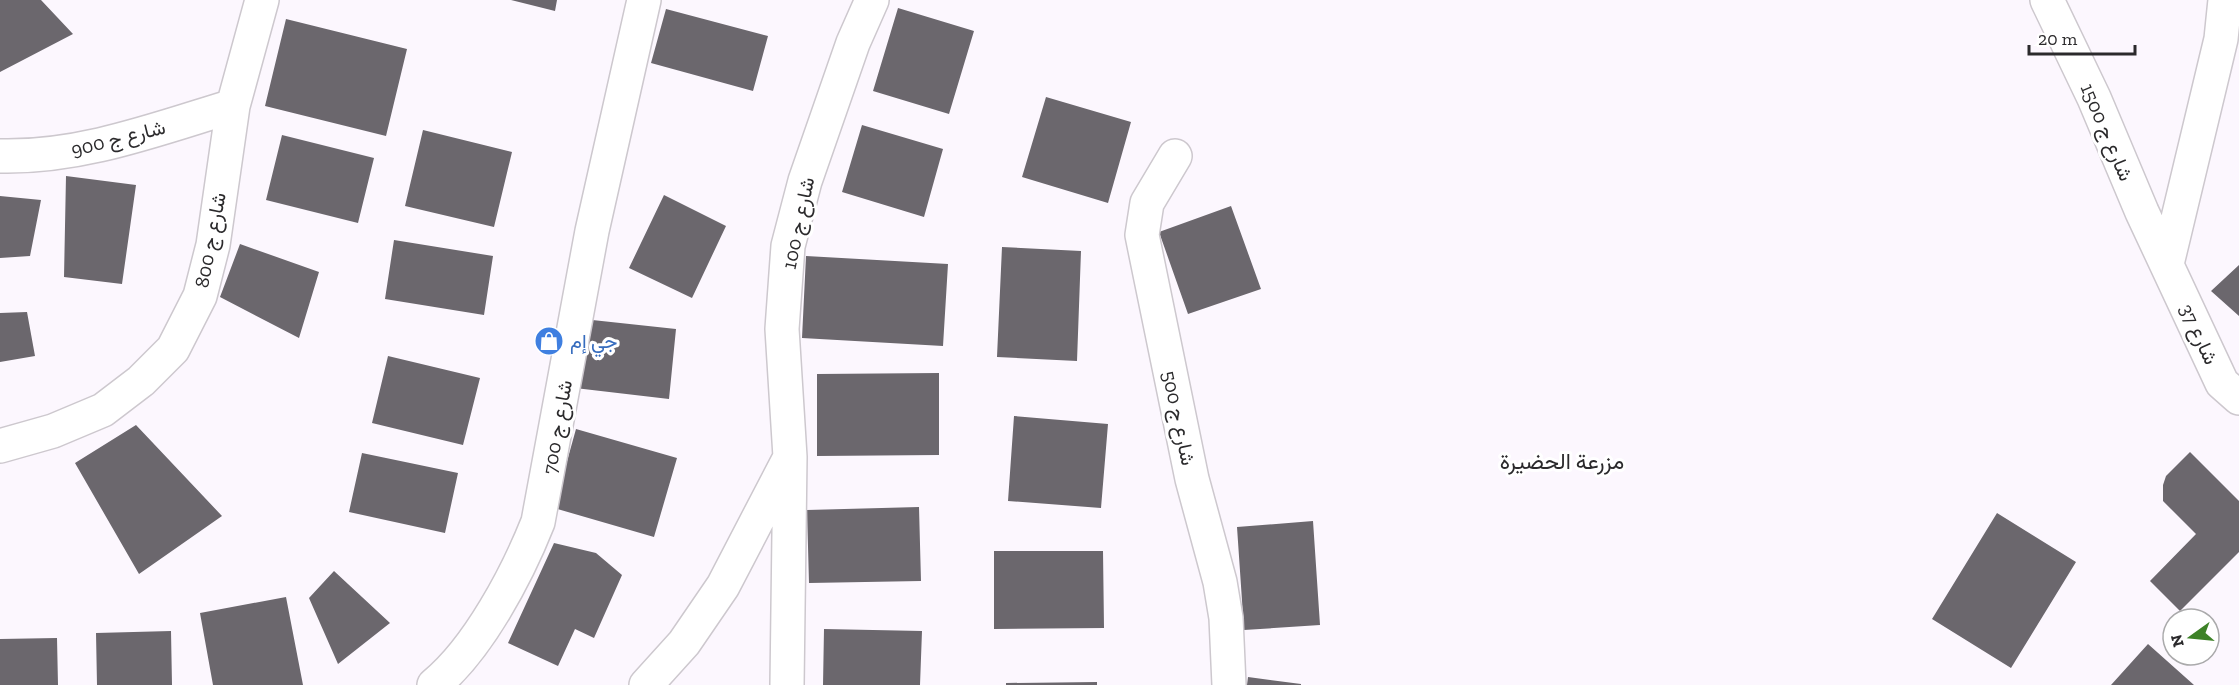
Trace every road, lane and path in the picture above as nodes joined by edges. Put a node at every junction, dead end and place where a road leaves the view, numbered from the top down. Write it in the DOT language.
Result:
graph roads {
  1 [pos="262,0"];
  2 [pos="644,0"];
  3 [pos="872,0"];
  4 [pos="2047,0"];
  5 [pos="2225,0"];
  6 [pos="233,106"];
  7 [pos="0,156"];
  8 [pos="1174,156"];
  9 [pos="2167,264"];
  10 [pos="2239,398"];
  11 [pos="0,446"];
  12 [pos="790,457"];
  13 [pos="434,685"];
  14 [pos="646,685"];
  15 [pos="787,685"];
  16 [pos="1229,685"];
  1 -- 6 [label="street, شارع ج 800"];
  2 -- 13 [label="street, شارع ج 700"];
  3 -- 12 [label="street, شارع ج 100"];
  4 -- 9 [label="street, شارع ج 1500"];
  5 -- 9 [label="street"];
  6 -- 7 [label="street, شارع ج 900"];
  6 -- 11 [label="street, شارع ج 800"];
  8 -- 16 [label="street, شارع ج 500"];
  9 -- 10 [label="street, شارع 37"];
  12 -- 14 [label="street"];
  12 -- 15 [label="street, شارع ج 100"];
}
